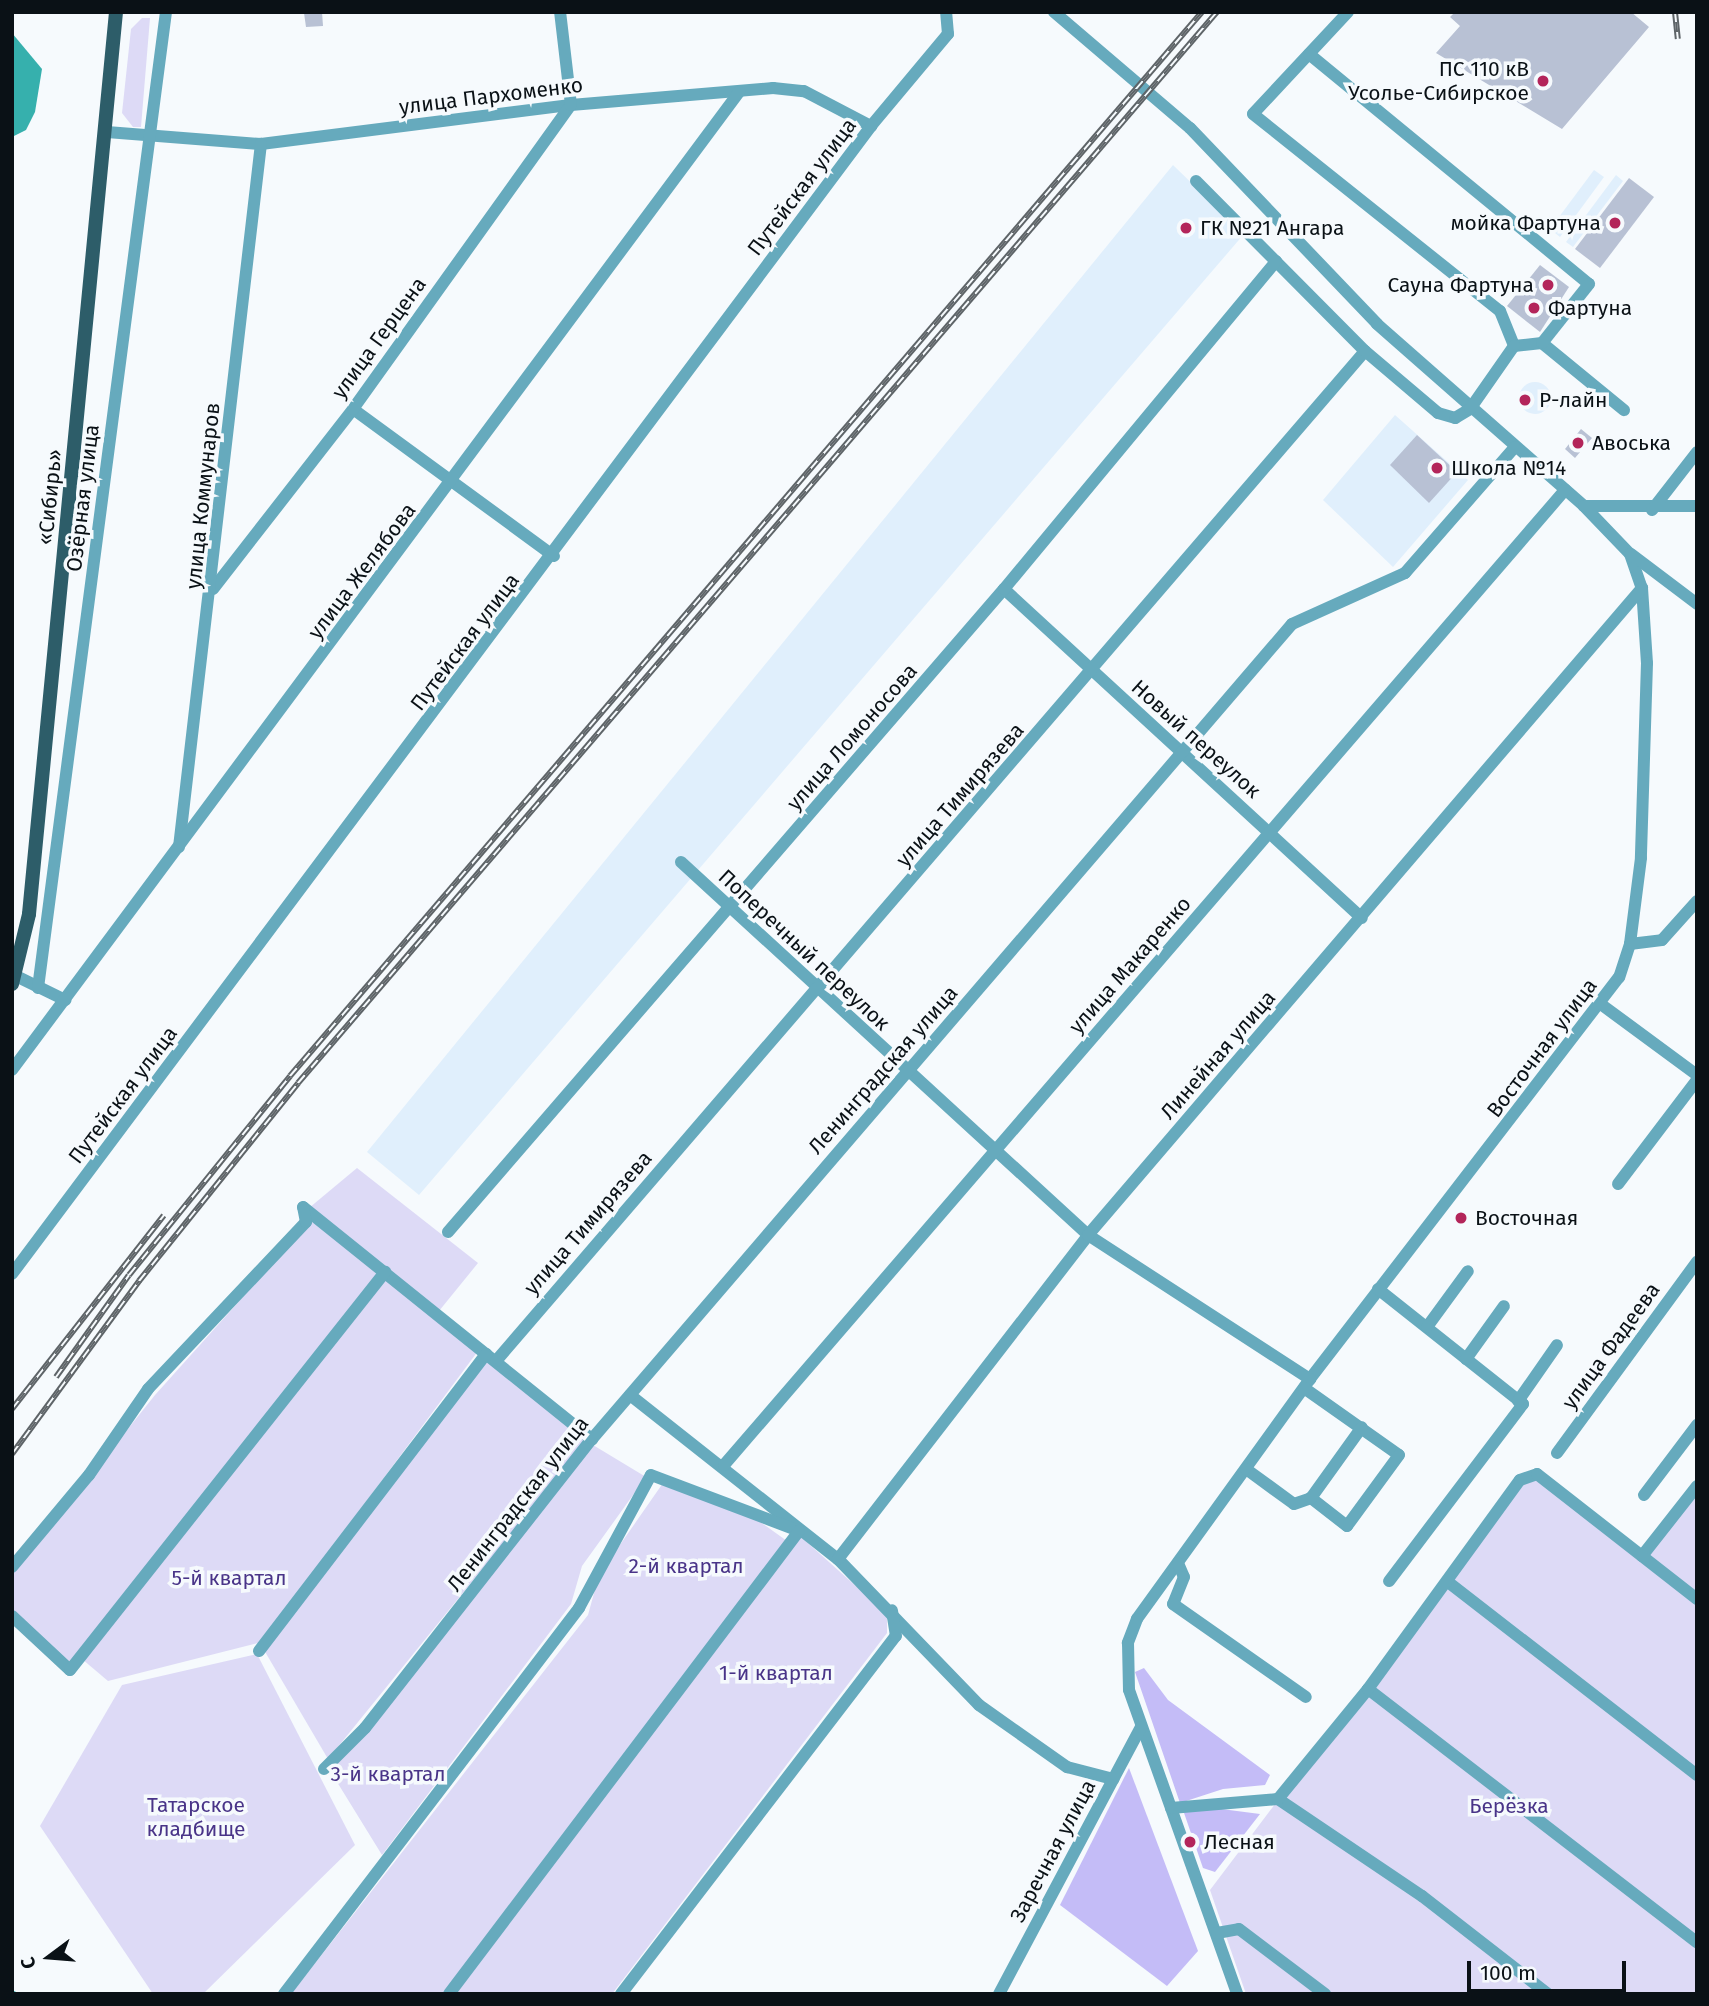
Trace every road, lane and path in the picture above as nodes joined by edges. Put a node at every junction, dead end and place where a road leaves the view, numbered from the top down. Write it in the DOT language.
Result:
graph roads {
  1 [pos="116,12"];
  2 [pos="166,12"];
  3 [pos="561,12"];
  4 [pos="946,12"];
  5 [pos="1054,12"];
  6 [pos="1348,12"];
  7 [pos="1309,54"];
  8 [pos="739,92"];
  9 [pos="571,105"];
  10 [pos="871,126"];
  11 [pos="107,132"];
  12 [pos="149,138"];
  13 [pos="261,144"];
  14 [pos="1196,181"];
  15 [pos="1276,261"];
  16 [pos="1542,343"];
  17 [pos="1514,346"];
  18 [pos="1366,351"];
  19 [pos="353,409"];
  20 [pos="1470,409"];
  21 [pos="1624,410"];
  22 [pos="1515,447"];
  23 [pos="1697,452"];
  24 [pos="453,480"];
  25 [pos="1565,491"];
  26 [pos="1584,506"];
  27 [pos="1697,506"];
  28 [pos="1652,510"];
  29 [pos="1630,554"];
  30 [pos="554,556"];
  31 [pos="1642,588"];
  32 [pos="1004,589"];
  33 [pos="213,590"];
  34 [pos="1697,604"];
  35 [pos="1093,671"];
  36 [pos="1182,752"];
  37 [pos="1270,832"];
  38 [pos="178,851"];
  39 [pos="681,862"];
  40 [pos="1697,901"];
  41 [pos="731,909"];
  42 [pos="1362,918"];
  43 [pos="1630,944"];
  44 [pos="14,980"];
  45 [pos="38,988"];
  46 [pos="818,990"];
  47 [pos="65,1000"];
  48 [pos="1602,1005"];
  49 [pos="12,1070"];
  50 [pos="907,1071"];
  51 [pos="1697,1077"];
  52 [pos="996,1151"];
  53 [pos="1618,1184"];
  54 [pos="448,1232"];
  55 [pos="1088,1235"];
  56 [pos="1697,1262"];
  57 [pos="1468,1271"];
  58 [pos="385,1272"];
  59 [pos="12,1274"];
  60 [pos="1378,1289"];
  61 [pos="1504,1306"];
  62 [pos="1427,1327"];
  63 [pos="1557,1345"];
  64 [pos="491,1358"];
  65 [pos="1466,1359"];
  66 [pos="1307,1384"];
  67 [pos="630,1395"];
  68 [pos="1518,1401"];
  69 [pos="1697,1425"];
  70 [pos="1362,1427"];
  71 [pos="592,1439"];
  72 [pos="1557,1453"];
  73 [pos="724,1465"];
  74 [pos="1246,1469"];
  75 [pos="1697,1486"];
  76 [pos="1644,1495"];
  77 [pos="1311,1498"];
  78 [pos="799,1531"];
  79 [pos="1642,1556"];
  80 [pos="838,1559"];
  81 [pos="1178,1563"];
  82 [pos="12,1567"];
  83 [pos="1389,1581"];
  84 [pos="1448,1582"];
  85 [pos="1697,1599"];
  86 [pos="892,1610"];
  87 [pos="12,1616"];
  88 [pos="259,1651"];
  89 [pos="1368,1689"];
  90 [pos="1306,1697"];
  91 [pos="1141,1727"];
  92 [pos="324,1769"];
  93 [pos="1697,1774"];
  94 [pos="1113,1779"];
  95 [pos="1278,1799"];
  96 [pos="1171,1808"];
  97 [pos="1217,1933"];
  98 [pos="1697,1942"];
  99 [pos="284,1994"];
  100 [pos="449,1994"];
  101 [pos="621,1994"];
  102 [pos="999,1994"];
  103 [pos="1237,1994"];
  104 [pos="1325,1994"];
  105 [pos="1548,1994"];
  1 -- 11 [label="main road, «Сибирь»"];
  2 -- 12 [label="street, Озёрная улица"];
  3 -- 9 [label="street"];
  4 -- 10 [label="street, Путейская улица"];
  5 -- 20 [label="street, Восточная улица"];
  6 -- 7 [label="street"];
  7 -- 16 [label="street"];
  7 -- 17 [label="street"];
  8 -- 9 [label="street, улица Пархоменко"];
  8 -- 10 [label="street, улица Пархоменко"];
  8 -- 24 [label="street, улица Желябова"];
  9 -- 13 [label="street, улица Пархоменко"];
  9 -- 19 [label="street, улица Герцена"];
  10 -- 30 [label="street, Путейская улица"];
  11 -- 12 [label="street, улица Пархоменко"];
  11 -- 44 [label="main road, «Сибирь»"];
  12 -- 13 [label="street, улица Пархоменко"];
  12 -- 45 [label="street, Озёрная улица"];
  13 -- 33 [label="street, улица Коммунаров"];
  14 -- 15 [label="street"];
  15 -- 18 [label="street"];
  15 -- 32 [label="street, улица Ломоносова"];
  16 -- 17 [label="street"];
  16 -- 21 [label="street"];
  17 -- 20 [label="street"];
  18 -- 20 [label="street"];
  18 -- 35 [label="street, улица Тимирязева"];
  19 -- 24 [label="street"];
  19 -- 33 [label="street, улица Герцена"];
  20 -- 22 [label="street, Восточная улица"];
  22 -- 25 [label="street, Восточная улица"];
  22 -- 36 [label="street, Ленинградская улица"];
  23 -- 28 [label="street"];
  24 -- 30 [label="street"];
  24 -- 38 [label="street, улица Желябова"];
  25 -- 26 [label="street, Восточная улица"];
  25 -- 37 [label="street, улица Макаренко"];
  26 -- 28 [label="street"];
  26 -- 29 [label="street, Восточная улица"];
  27 -- 28 [label="street"];
  29 -- 31 [label="street, Восточная улица"];
  29 -- 34 [label="street"];
  30 -- 59 [label="street, Путейская улица"];
  31 -- 42 [label="street, Линейная улица"];
  31 -- 43 [label="street, Восточная улица"];
  32 -- 35 [label="street, Новый переулок"];
  32 -- 41 [label="street, улица Ломоносова"];
  33 -- 38 [label="street, улица Коммунаров"];
  35 -- 36 [label="street, Новый переулок"];
  35 -- 46 [label="street, улица Тимирязева"];
  36 -- 37 [label="street, Новый переулок"];
  36 -- 50 [label="street, Ленинградская улица"];
  37 -- 42 [label="street, Новый переулок"];
  37 -- 52 [label="street, улица Макаренко"];
  38 -- 47 [label="street, улица Желябова"];
  39 -- 41 [label="street, Поперечный переулок"];
  40 -- 43 [label="street"];
  41 -- 46 [label="street, Поперечный переулок"];
  41 -- 54 [label="street, улица Ломоносова"];
  42 -- 55 [label="street, Линейная улица"];
  43 -- 48 [label="street, Восточная улица"];
  44 -- 45 [label="street"];
  45 -- 47 [label="street"];
  46 -- 50 [label="street, Поперечный переулок"];
  46 -- 64 [label="street, улица Тимирязева"];
  47 -- 49 [label="street, улица Желябова"];
  48 -- 51 [label="street"];
  48 -- 60 [label="street, Восточная улица"];
  50 -- 52 [label="street, Поперечный переулок"];
  50 -- 67 [label="street, Ленинградская улица"];
  51 -- 53 [label="street"];
  52 -- 55 [label="street, Поперечный переулок"];
  52 -- 73 [label="street, улица Макаренко"];
  55 -- 66 [label="street, Поперечный переулок"];
  55 -- 80 [label="street, Линейная улица"];
  56 -- 72 [label="street, улица Фадеева"];
  57 -- 62 [label="street"];
  58 -- 64 [label="street"];
  58 -- 82 [label="street"];
  58 -- 87 [label="street"];
  60 -- 62 [label="street"];
  60 -- 66 [label="street, Восточная улица"];
  61 -- 65 [label="street"];
  62 -- 65 [label="street"];
  63 -- 68 [label="street"];
  64 -- 71 [label="street"];
  64 -- 88 [label="street, улица Тимирязева"];
  65 -- 68 [label="street"];
  66 -- 70 [label="street, Поперечный переулок"];
  66 -- 74 [label="street, Восточная улица"];
  67 -- 71 [label="street, Ленинградская улица"];
  67 -- 73 [label="street"];
  68 -- 83 [label="street"];
  69 -- 76 [label="street"];
  70 -- 77 [label="street"];
  70 -- 77 [label="street, Поперечный переулок"];
  71 -- 92 [label="street, Ленинградская улица"];
  73 -- 78 [label="street"];
  74 -- 77 [label="street"];
  74 -- 81 [label="street, Восточная улица"];
  75 -- 79 [label="street"];
  78 -- 80 [label="street"];
  78 -- 99 [label="street"];
  78 -- 100 [label="street"];
  79 -- 84 [label="street"];
  79 -- 85 [label="street"];
  80 -- 86 [label="street"];
  81 -- 90 [label="street"];
  81 -- 91 [label="street, Восточная улица"];
  84 -- 89 [label="street"];
  84 -- 93 [label="street"];
  86 -- 94 [label="street"];
  86 -- 101 [label="street"];
  89 -- 95 [label="street"];
  89 -- 98 [label="street"];
  91 -- 94 [label="street, Заречная улица"];
  91 -- 96 [label="street, Восточная улица"];
  94 -- 102 [label="street, Заречная улица"];
  95 -- 96 [label="street"];
  95 -- 105 [label="street"];
  96 -- 97 [label="street, Восточная улица"];
  97 -- 103 [label="street, Восточная улица"];
  97 -- 104 [label="street"];
}
